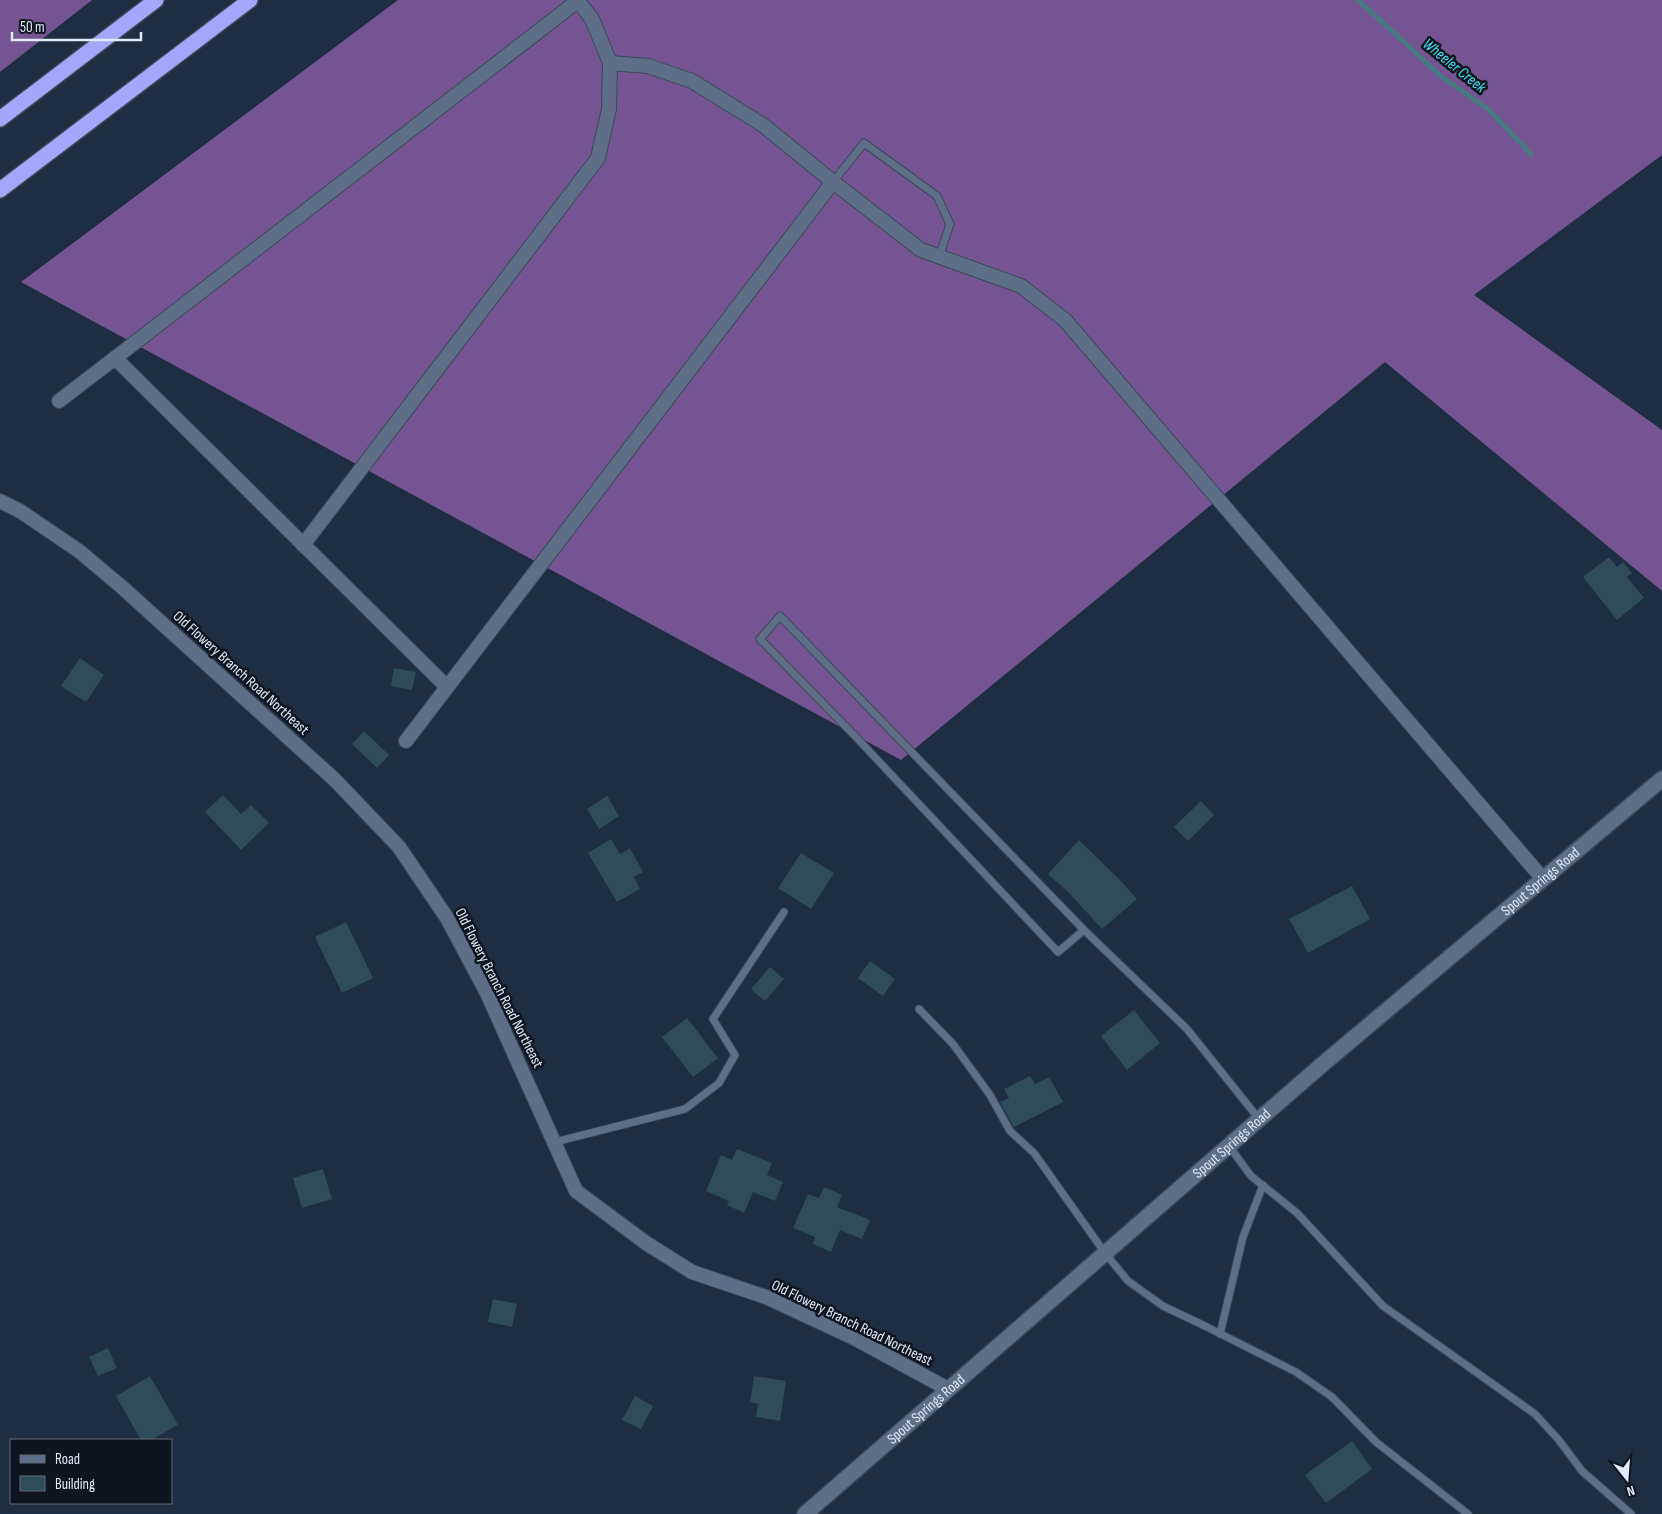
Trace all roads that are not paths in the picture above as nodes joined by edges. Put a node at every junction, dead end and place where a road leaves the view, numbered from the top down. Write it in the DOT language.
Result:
graph roads {
  1 [pos="156,0"];
  2 [pos="250,0"];
  3 [pos="578,1"];
  4 [pos="610,63"];
  5 [pos="0,119"];
  6 [pos="833,182"];
  7 [pos="0,190"];
  8 [pos="939,257"];
  9 [pos="115,358"];
  10 [pos="59,401"];
  11 [pos="0,501"];
  12 [pos="303,544"];
  13 [pos="447,687"];
  14 [pos="406,741"];
  15 [pos="1662,779"];
  16 [pos="1543,879"];
  17 [pos="784,912"];
  18 [pos="1084,930"];
  19 [pos="919,1009"];
  20 [pos="1259,1119"];
  21 [pos="555,1142"];
  22 [pos="1229,1146"];
  23 [pos="1264,1185"];
  24 [pos="1105,1253"];
  25 [pos="1220,1334"];
  26 [pos="948,1389"];
  27 [pos="805,1514"];
  28 [pos="1468,1514"];
  29 [pos="1631,1514"];
  1 -- 5 [label="highway"];
  2 -- 7 [label="highway"];
  3 -- 4 [label="street"];
  3 -- 9 [label="street"];
  4 -- 6 [label="street"];
  4 -- 12 [label="street"];
  6 -- 8 [label="street"];
  6 -- 8 [label="lane"];
  6 -- 13 [label="street"];
  8 -- 16 [label="street"];
  9 -- 10 [label="street"];
  9 -- 12 [label="street"];
  11 -- 21 [label="street, Old Flowery Branch Road Northeast"];
  12 -- 13 [label="street"];
  13 -- 14 [label="street"];
  15 -- 16 [label="street, Spout Springs Road"];
  16 -- 20 [label="street, Spout Springs Road"];
  17 -- 21 [label="lane"];
  18 -- 18 [label="lane"];
  18 -- 20 [label="lane"];
  19 -- 24 [label="lane"];
  20 -- 22 [label="street, Spout Springs Road"];
  21 -- 26 [label="street, Old Flowery Branch Road Northeast"];
  22 -- 23 [label="lane"];
  22 -- 24 [label="street, Spout Springs Road"];
  23 -- 25 [label="lane"];
  23 -- 29 [label="lane"];
  24 -- 25 [label="lane"];
  24 -- 26 [label="street, Spout Springs Road"];
  25 -- 28 [label="lane"];
  26 -- 27 [label="street, Spout Springs Road"];
}
